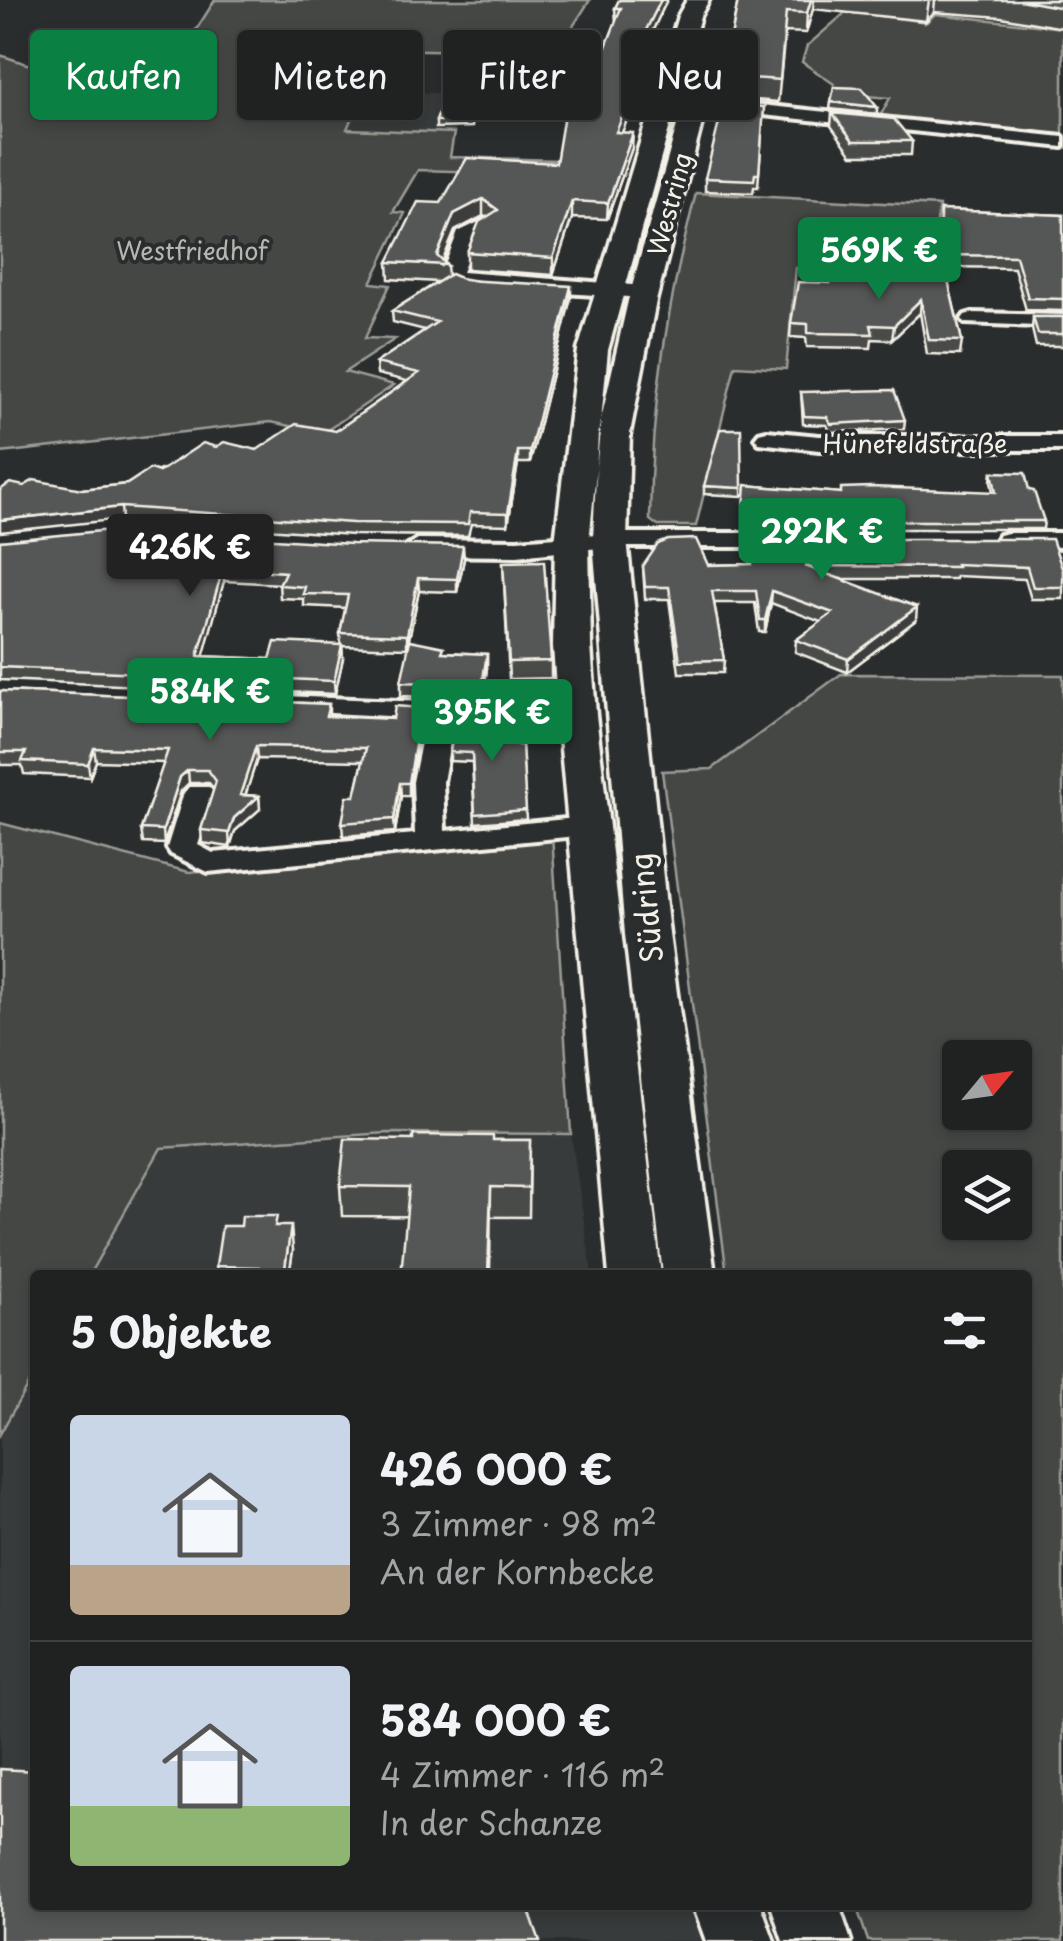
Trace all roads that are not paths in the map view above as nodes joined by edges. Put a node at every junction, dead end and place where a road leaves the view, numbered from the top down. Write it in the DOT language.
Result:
graph roads {
  1 [pos="698,0"];
  2 [pos="685,30"];
  3 [pos="758,111"];
  4 [pos="661,120"];
  5 [pos="690,120"];
  6 [pos="1063,142"];
  7 [pos="486,226"];
  8 [pos="628,290"];
  9 [pos="972,319"];
  10 [pos="1063,321"];
  11 [pos="767,438"];
  12 [pos="1063,443"];
  13 [pos="818,540"];
  14 [pos="988,540"];
  15 [pos="1063,540"];
  16 [pos="591,541"];
  17 [pos="390,546"];
  18 [pos="252,703"];
  19 [pos="441,711"];
  20 [pos="577,715"];
  21 [pos="199,792"];
  22 [pos="587,826"];
  23 [pos="430,840"];
  24 [pos="634,1270"];
  25 [pos="688,1270"];
  26 [pos="729,1910"];
  27 [pos="807,1910"];
  28 [pos="740,1941"];
  29 [pos="817,1941"];
  1 -- 2 [label="main road, Westring"];
  3 -- 6 [label="street"];
  4 -- 8 [label="main road, Westring"];
  5 -- 8 [label="main road, Westring"];
  7 -- 8 [label="street"];
  8 -- 16 [label="main road, Westring"];
  9 -- 10 [label="street"];
  11 -- 12 [label="street, Hünefeldstraße"];
  13 -- 16 [label="street"];
  14 -- 15 [label="street"];
  16 -- 17 [label="street"];
  16 -- 20 [label="main road, Südring"];
  16 -- 25 [label="main road, Südring"];
  18 -- 19 [label="street"];
  19 -- 20 [label="street"];
  19 -- 23 [label="street"];
  20 -- 22 [label="main road, Südring"];
  21 -- 23 [label="street"];
  22 -- 23 [label="street"];
  22 -- 24 [label="main road, Südring"];
  26 -- 28 [label="main road"];
  27 -- 29 [label="main road"];
}
